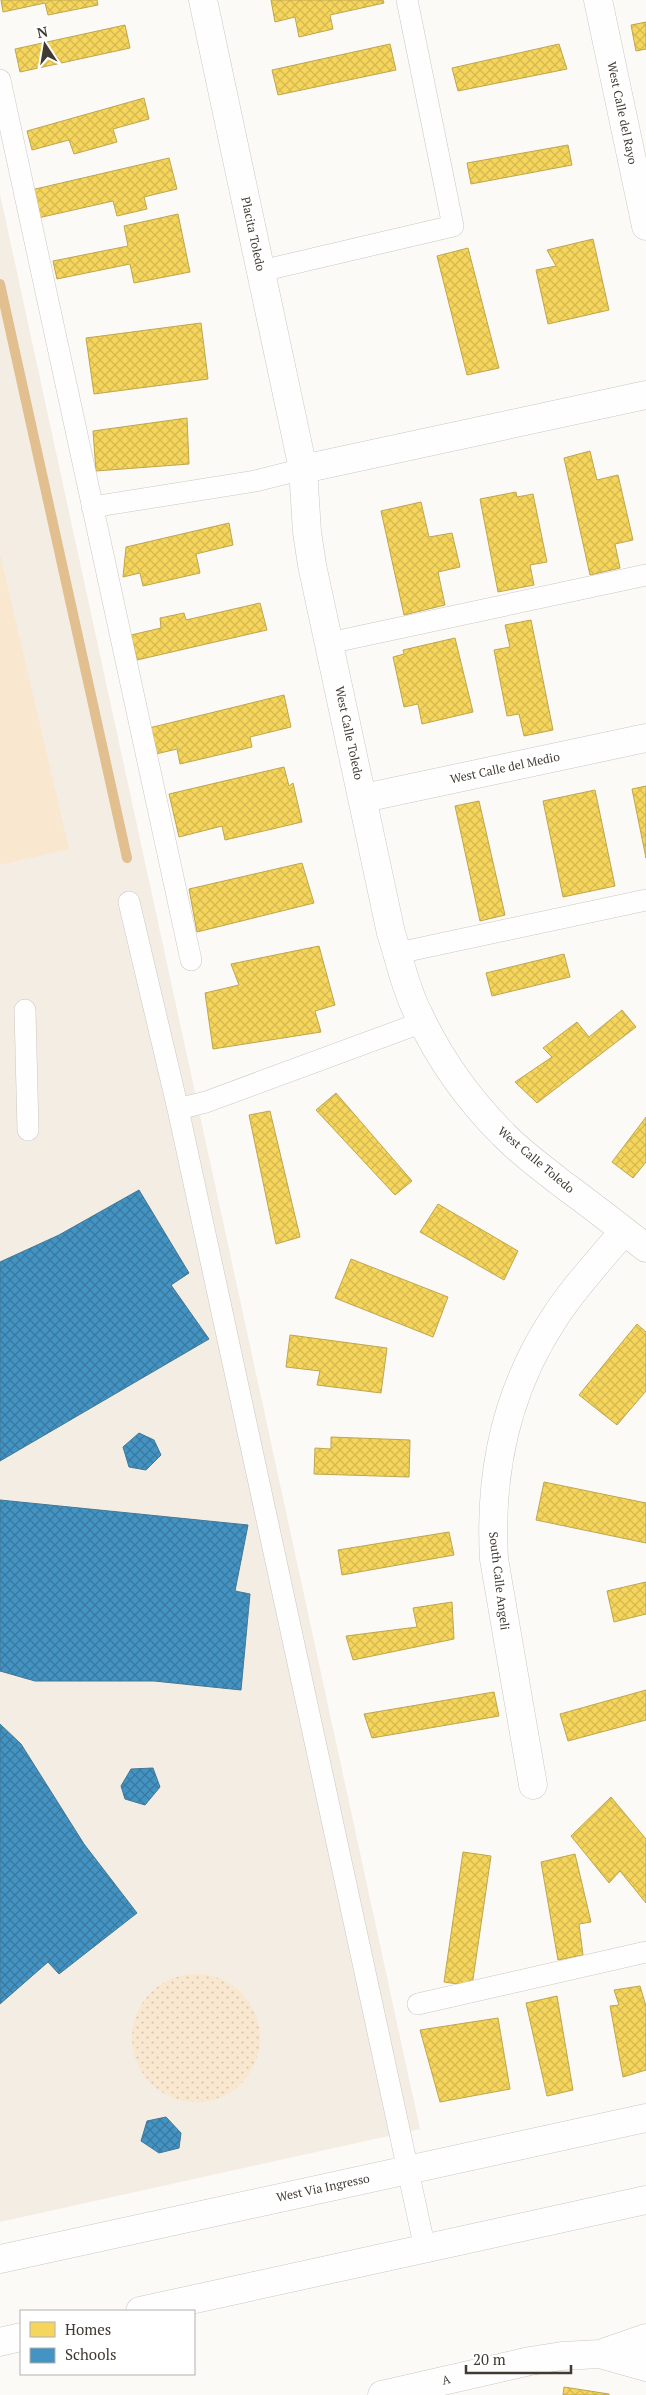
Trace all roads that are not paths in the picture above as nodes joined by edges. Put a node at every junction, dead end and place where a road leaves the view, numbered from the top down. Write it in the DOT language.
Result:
graph roads {
  1 [pos="203,0"];
  2 [pos="407,0"];
  3 [pos="598,0"];
  4 [pos="0,80"];
  5 [pos="643,196"];
  6 [pos="646,226"];
  7 [pos="261,271"];
  8 [pos="646,395"];
  9 [pos="302,469"];
  10 [pos="92,507"];
  11 [pos="646,575"];
  12 [pos="330,643"];
  13 [pos="646,738"];
  14 [pos="364,798"];
  15 [pos="646,900"];
  16 [pos="129,902"];
  17 [pos="398,954"];
  18 [pos="191,960"];
  19 [pos="26,1010"];
  20 [pos="423,1022"];
  21 [pos="178,1109"];
  22 [pos="28,1130"];
  23 [pos="624,1231"];
  24 [pos="646,1248"];
  25 [pos="533,1785"];
  26 [pos="646,1952"];
  27 [pos="418,2004"];
  28 [pos="646,2118"];
  29 [pos="408,2170"];
  30 [pos="646,2200"];
  31 [pos="425,2249"];
  32 [pos="0,2259"];
  33 [pos="145,2310"];
  34 [pos="20,2337"];
  35 [pos="646,2338"];
  36 [pos="0,2342"];
  37 [pos="600,2354"];
  38 [pos="646,2367"];
  39 [pos="382,2395"];
  1 -- 7 [label="street, Placita Toledo"];
  2 -- 7 [label="lane"];
  3 -- 5 [label="street, West Calle del Rayo"];
  4 -- 10 [label="lane"];
  5 -- 6 [label="street, West Calle del Rayo"];
  7 -- 9 [label="street, Placita Toledo"];
  8 -- 9 [label="street"];
  9 -- 10 [label="lane"];
  9 -- 12 [label="street, West Calle Toledo"];
  10 -- 18 [label="lane"];
  11 -- 12 [label="lane"];
  12 -- 14 [label="street, West Calle Toledo"];
  13 -- 14 [label="street, West Calle del Medio"];
  14 -- 17 [label="street, West Calle Toledo"];
  15 -- 17 [label="lane"];
  16 -- 21 [label="lane"];
  17 -- 20 [label="street, West Calle Toledo"];
  19 -- 22 [label="lane"];
  20 -- 21 [label="lane"];
  20 -- 23 [label="street, West Calle Toledo"];
  21 -- 29 [label="lane"];
  23 -- 24 [label="street, West Calle Toledo"];
  23 -- 25 [label="street, South Calle Angeli"];
  26 -- 27 [label="lane"];
  28 -- 29 [label="street, West Via Ingresso"];
  29 -- 31 [label="lane"];
  29 -- 32 [label="street, West Via Ingresso"];
  30 -- 31 [label="street"];
  31 -- 33 [label="street"];
  34 -- 36 [label="street"];
  35 -- 37 [label="street, A"];
  37 -- 38 [label="street, A"];
  37 -- 39 [label="street, A"];
}
